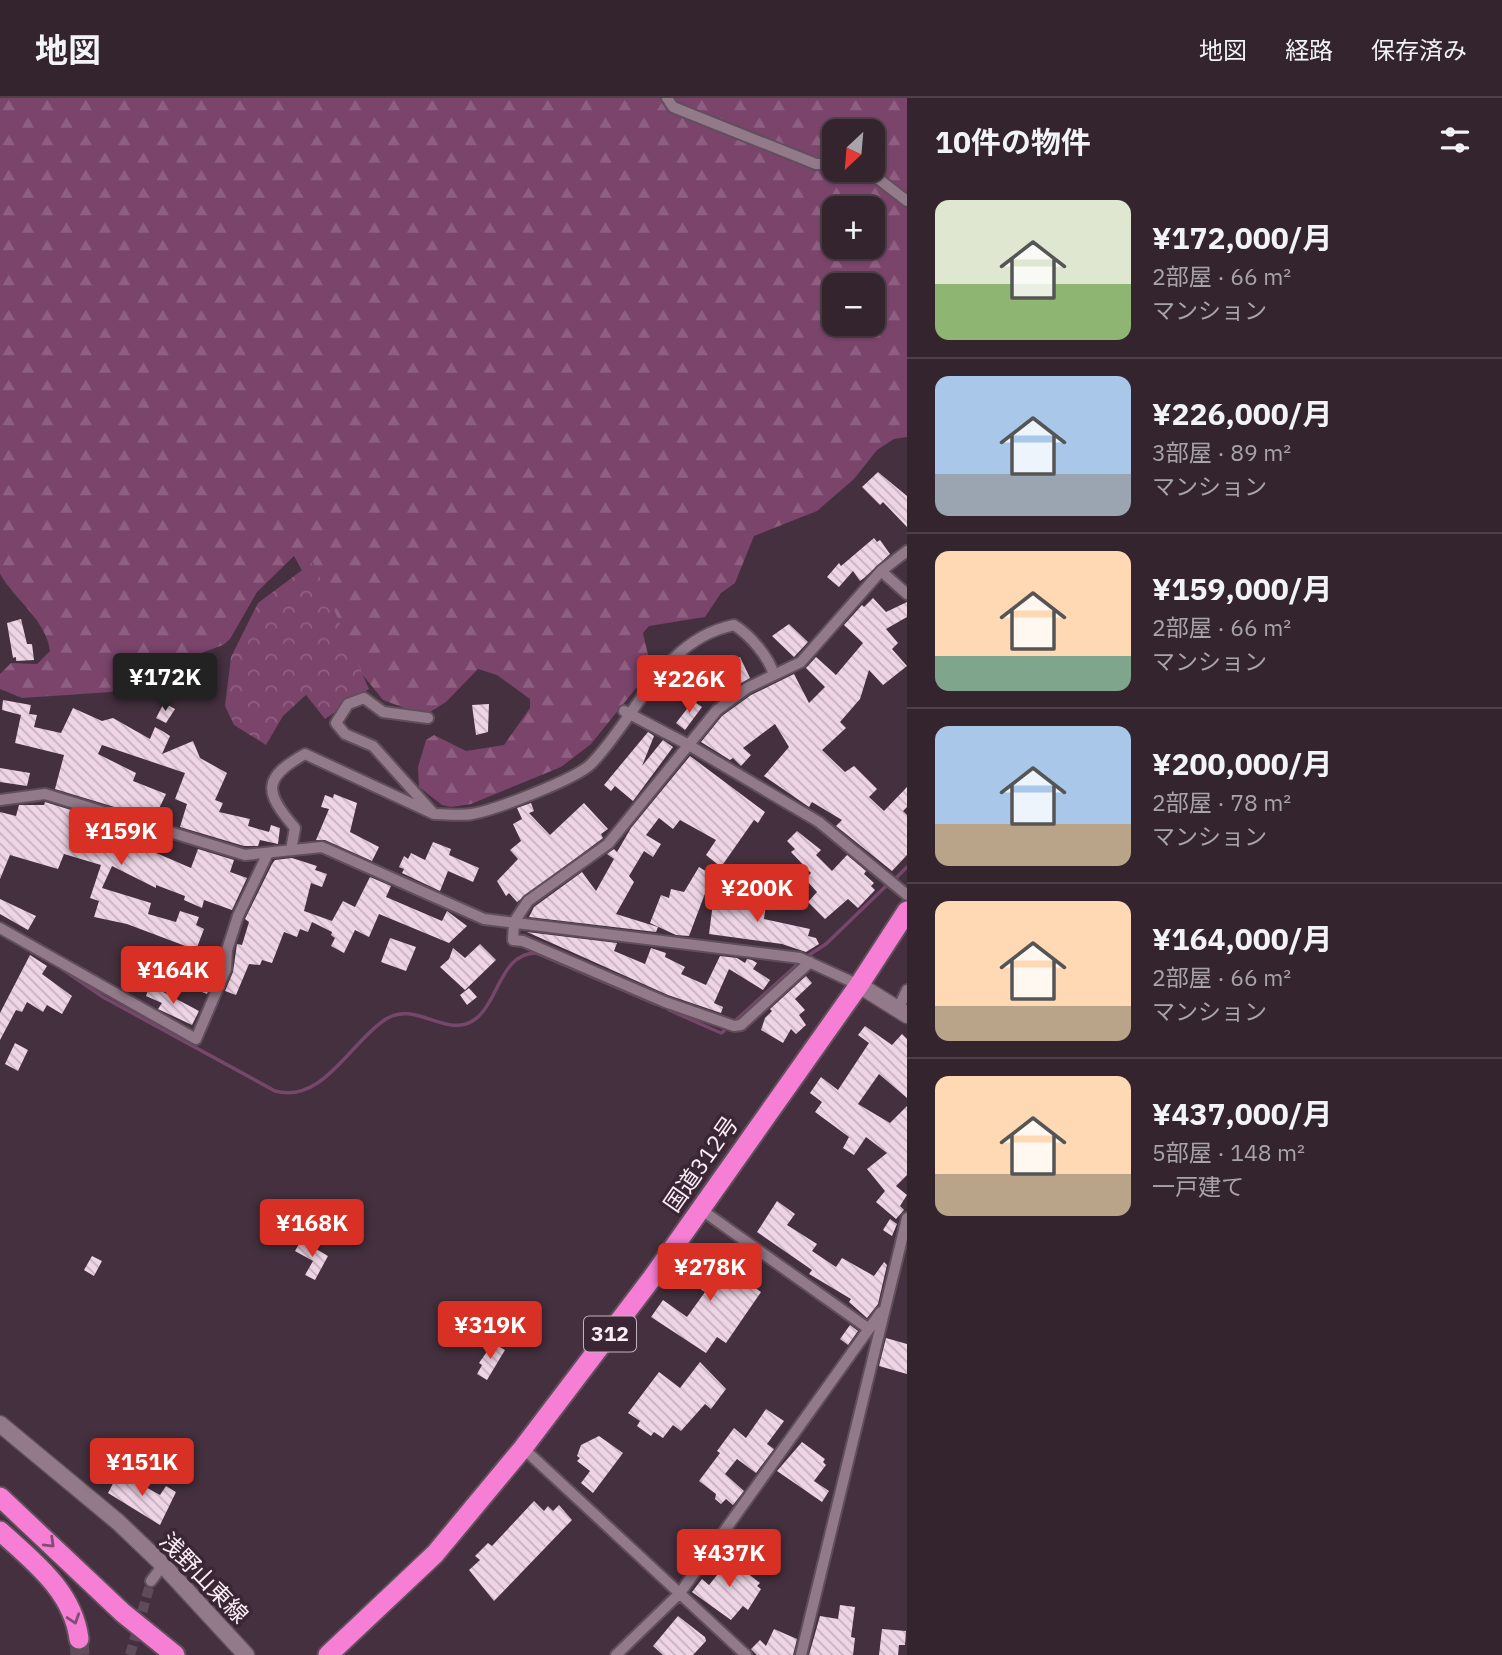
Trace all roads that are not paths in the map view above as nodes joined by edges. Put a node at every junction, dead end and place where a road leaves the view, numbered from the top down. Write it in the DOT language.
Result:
graph roads {
  1 [pos="667,98"];
  2 [pos="822,164"];
  3 [pos="882,182"];
  4 [pos="907,201"];
  5 [pos="907,551"];
  6 [pos="881,571"];
  7 [pos="907,594"];
  8 [pos="774,675"];
  9 [pos="626,713"];
  10 [pos="428,718"];
  11 [pos="687,744"];
  12 [pos="0,800"];
  13 [pos="434,814"];
  14 [pos="291,850"];
  15 [pos="267,855"];
  16 [pos="907,895"];
  17 [pos="907,911"];
  18 [pos="514,922"];
  19 [pos="0,928"];
  20 [pos="810,962"];
  21 [pos="859,985"];
  22 [pos="907,990"];
  23 [pos="903,1012"];
  24 [pos="699,1208"];
  25 [pos="907,1218"];
  26 [pos="885,1307"];
  27 [pos="869,1329"];
  28 [pos="0,1424"];
  29 [pos="523,1448"];
  30 [pos="0,1497"];
  31 [pos="0,1531"];
  32 [pos="163,1565"];
  33 [pos="151,1581"];
  34 [pos="680,1593"];
  35 [pos="79,1639"];
  36 [pos="175,1655"];
  37 [pos="246,1655"];
  38 [pos="328,1655"];
  39 [pos="616,1655"];
  40 [pos="746,1655"];
  41 [pos="802,1655"];
  1 -- 2 [label="street"];
  3 -- 4 [label="street"];
  5 -- 6 [label="street"];
  6 -- 7 [label="street"];
  6 -- 8 [label="street"];
  8 -- 9 [label="street"];
  8 -- 11 [label="street"];
  9 -- 11 [label="street"];
  9 -- 13 [label="street"];
  10 -- 13 [label="street"];
  11 -- 16 [label="street"];
  11 -- 18 [label="street"];
  12 -- 15 [label="street"];
  13 -- 14 [label="street"];
  14 -- 15 [label="street"];
  14 -- 18 [label="street"];
  15 -- 19 [label="street"];
  17 -- 21 [label="highway, 国道312号 / 312"];
  18 -- 20 [label="street"];
  18 -- 20 [label="street"];
  20 -- 21 [label="street"];
  21 -- 23 [label="main road"];
  21 -- 24 [label="highway, 国道312号 / 312"];
  22 -- 23 [label="street"];
  24 -- 27 [label="street"];
  24 -- 29 [label="highway, 国道312号 / 312"];
  25 -- 26 [label="street"];
  26 -- 27 [label="street"];
  26 -- 41 [label="street"];
  27 -- 34 [label="street"];
  28 -- 32 [label="main road, 浅野山東線"];
  29 -- 34 [label="street"];
  29 -- 38 [label="highway, 国道312号 / 312"];
  30 -- 36 [label="highway, one-way"];
  31 -- 35 [label="highway, one-way"];
  32 -- 33 [label="street"];
  32 -- 37 [label="main road, 浅野山東線"];
  34 -- 39 [label="street"];
  34 -- 40 [label="street"];
}
